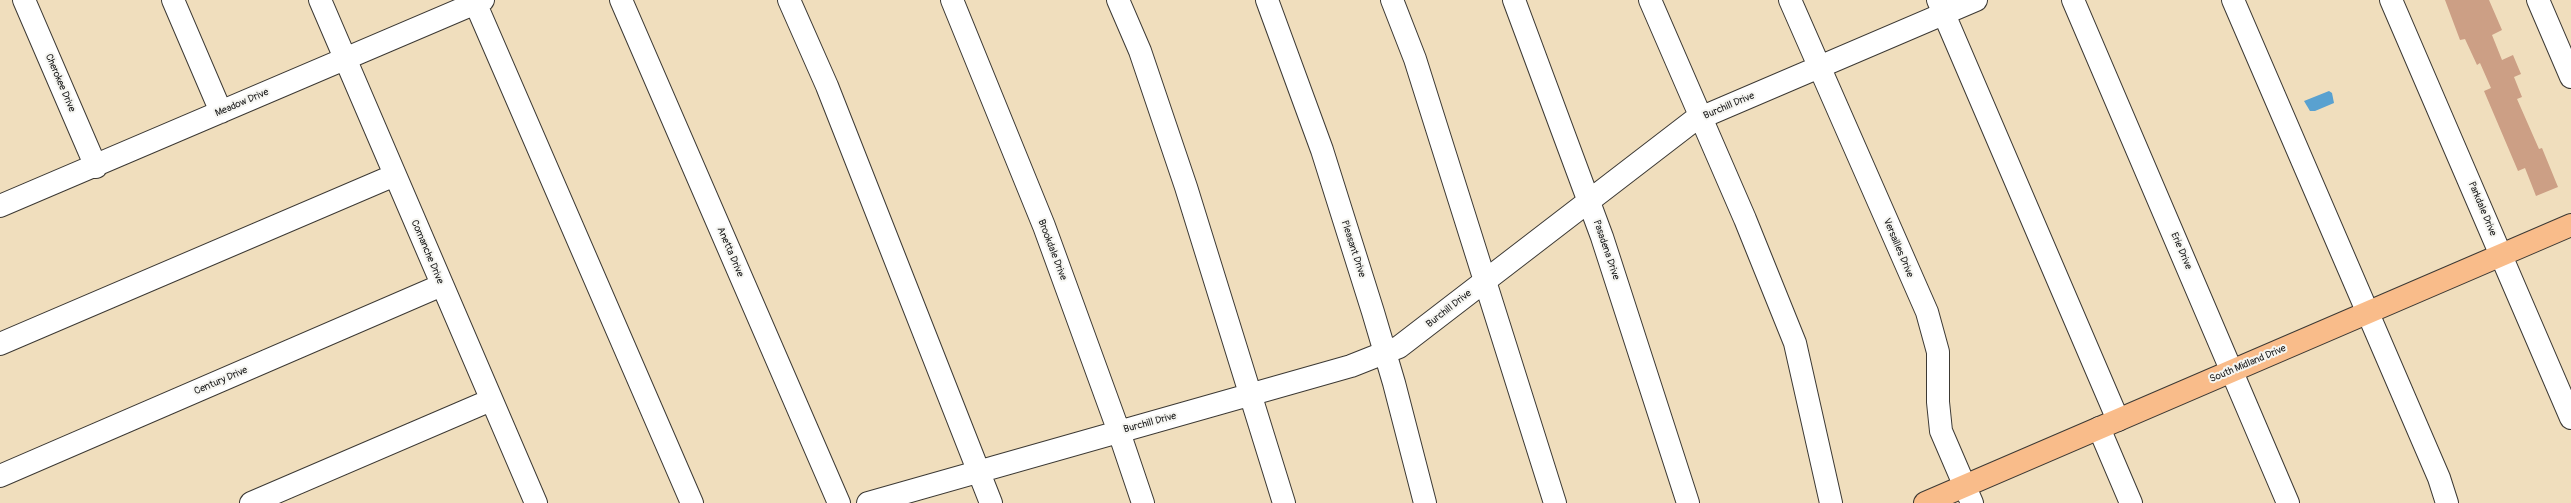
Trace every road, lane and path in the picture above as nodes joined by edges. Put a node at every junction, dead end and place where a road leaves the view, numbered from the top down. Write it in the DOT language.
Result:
graph roads {
  1 [pos="24,0"];
  2 [pos="173,0"];
  3 [pos="320,0"];
  4 [pos="621,0"];
  5 [pos="789,0"];
  6 [pos="952,0"];
  7 [pos="1118,0"];
  8 [pos="1267,0"];
  9 [pos="1392,0"];
  10 [pos="1514,0"];
  11 [pos="1650,0"];
  12 [pos="1790,0"];
  13 [pos="1976,0"];
  14 [pos="2073,0"];
  15 [pos="2233,0"];
  16 [pos="2391,0"];
  17 [pos="2538,0"];
  18 [pos="478,1"];
  19 [pos="1941,7"];
  20 [pos="345,60"];
  21 [pos="1820,66"];
  22 [pos="2571,77"];
  23 [pos="221,112"];
  24 [pos="1700,118"];
  25 [pos="96,167"];
  26 [pos="395,175"];
  27 [pos="1589,202"];
  28 [pos="0,206"];
  29 [pos="2571,226"];
  30 [pos="2502,255"];
  31 [pos="1484,282"];
  32 [pos="442,285"];
  33 [pos="2367,313"];
  34 [pos="0,344"];
  35 [pos="1385,353"];
  36 [pos="2232,370"];
  37 [pos="1250,395"];
  38 [pos="491,400"];
  39 [pos="2571,418"];
  40 [pos="2108,424"];
  41 [pos="1119,432"];
  42 [pos="979,471"];
  43 [pos="0,476"];
  44 [pos="1968,494"];
  45 [pos="251,503"];
  46 [pos="536,503"];
  47 [pos="692,503"];
  48 [pos="839,503"];
  49 [pos="868,503"];
  50 [pos="992,503"];
  51 [pos="1143,503"];
  52 [pos="1284,503"];
  53 [pos="1424,503"];
  54 [pos="1555,503"];
  55 [pos="1688,503"];
  56 [pos="1831,503"];
  57 [pos="1925,503"];
  58 [pos="2131,503"];
  59 [pos="2288,503"];
  60 [pos="2447,503"];
  1 -- 25 [label="street, Cherokee Drive"];
  2 -- 23 [label="street"];
  3 -- 20 [label="street, Comanche Drive"];
  4 -- 48 [label="street, Anetta Drive"];
  5 -- 42 [label="street"];
  6 -- 41 [label="street, Brookdale Drive"];
  7 -- 37 [label="street"];
  8 -- 35 [label="street, Pleasant Drive"];
  9 -- 31 [label="street"];
  10 -- 27 [label="street, Pasadena Drive"];
  11 -- 24 [label="street"];
  12 -- 21 [label="street, Versailles Drive"];
  13 -- 19 [label="street, Burchill Drive"];
  14 -- 36 [label="street, Erie Drive"];
  15 -- 33 [label="street"];
  16 -- 30 [label="street, Parkdale Drive"];
  17 -- 22 [label="street"];
  18 -- 20 [label="street, Meadow Drive"];
  18 -- 47 [label="street"];
  19 -- 21 [label="street, Burchill Drive"];
  19 -- 40 [label="street"];
  20 -- 23 [label="street, Meadow Drive"];
  20 -- 26 [label="street, Comanche Drive"];
  21 -- 24 [label="street, Burchill Drive"];
  21 -- 44 [label="street, Versailles Drive"];
  23 -- 25 [label="street, Meadow Drive"];
  24 -- 27 [label="street, Burchill Drive"];
  24 -- 56 [label="street"];
  25 -- 28 [label="street, Meadow Drive"];
  26 -- 32 [label="street, Comanche Drive"];
  26 -- 34 [label="street"];
  27 -- 31 [label="street, Burchill Drive"];
  27 -- 55 [label="street, Pasadena Drive"];
  29 -- 30 [label="main road, South Midland Drive"];
  30 -- 33 [label="main road, South Midland Drive"];
  30 -- 39 [label="street, Parkdale Drive"];
  31 -- 35 [label="street, Burchill Drive"];
  31 -- 54 [label="street"];
  32 -- 38 [label="street, Comanche Drive"];
  32 -- 43 [label="street, Century Drive"];
  33 -- 36 [label="main road, South Midland Drive"];
  33 -- 60 [label="street"];
  35 -- 37 [label="street, Burchill Drive"];
  35 -- 53 [label="street, Pleasant Drive"];
  36 -- 40 [label="main road, South Midland Drive"];
  36 -- 59 [label="street, Erie Drive"];
  37 -- 41 [label="street, Burchill Drive"];
  37 -- 52 [label="street"];
  38 -- 45 [label="street"];
  38 -- 46 [label="street, Comanche Drive"];
  40 -- 44 [label="main road, South Midland Drive"];
  40 -- 58 [label="street"];
  41 -- 42 [label="street, Burchill Drive"];
  41 -- 51 [label="street, Brookdale Drive"];
  42 -- 49 [label="street, Burchill Drive"];
  42 -- 50 [label="street"];
  44 -- 57 [label="main road, South Midland Drive"];
}
